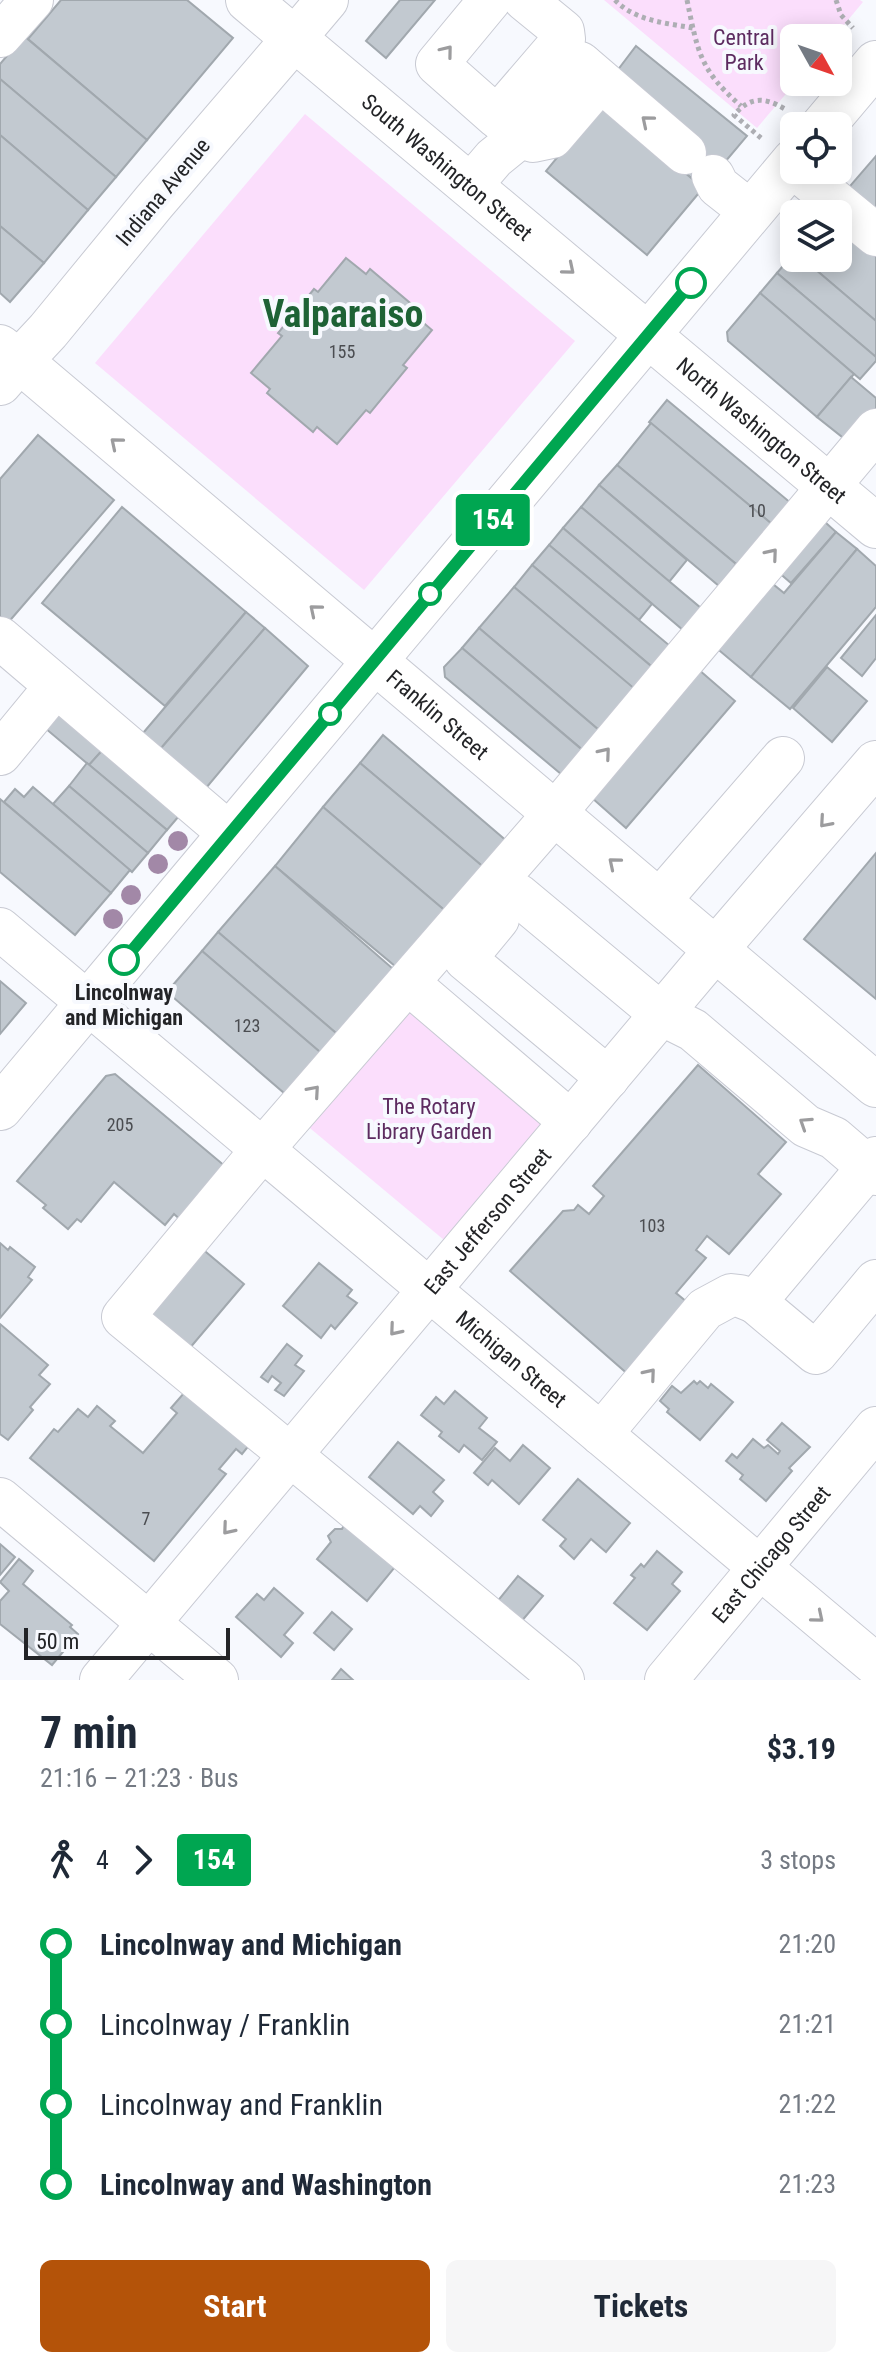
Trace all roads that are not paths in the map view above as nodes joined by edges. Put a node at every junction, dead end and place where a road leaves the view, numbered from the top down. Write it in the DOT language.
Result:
graph roads {
  1 [pos="32,0"];
  2 [pos="248,0"];
  3 [pos="327,0"];
  4 [pos="490,0"];
  5 [pos="525,0"];
  6 [pos="0,36"];
  7 [pos="294,39"];
  8 [pos="865,46"];
  9 [pos="581,64"];
  10 [pos="809,112"];
  11 [pos="515,131"];
  12 [pos="780,170"];
  13 [pos="815,184"];
  14 [pos="470,186"];
  15 [pos="751,212"];
  16 [pos="876,235"];
  17 [pos="648,335"];
  18 [pos="7,364"];
  19 [pos="876,430"];
  20 [pos="829,486"];
  21 [pos="876,526"];
  22 [pos="0,638"];
  23 [pos="375,661"];
  24 [pos="56,686"];
  25 [pos="0,703"];
  26 [pos="0,724"];
  27 [pos="0,754"];
  28 [pos="783,758"];
  29 [pos="869,783"];
  30 [pos="564,820"];
  31 [pos="230,834"];
  32 [pos="518,895"];
  33 [pos="659,901"];
  34 [pos="0,929"];
  35 [pos="716,949"];
  36 [pos="408,983"];
  37 [pos="88,1003"];
  38 [pos="661,1014"];
  39 [pos="608,1078"];
  40 [pos="876,1085"];
  41 [pos="0,1108"];
  42 [pos="571,1122"];
  43 [pos="262,1150"];
  44 [pos="873,1166"];
  45 [pos="876,1281"];
  46 [pos="429,1290"];
  47 [pos="755,1302"];
  48 [pos="876,1428"];
  49 [pos="601,1434"];
  50 [pos="291,1454"];
  51 [pos="0,1499"];
  52 [pos="759,1568"];
  53 [pos="149,1623"];
  54 [pos="876,1665"];
  55 [pos="101,1680"];
  56 [pos="217,1680"];
  57 [pos="563,1680"];
  58 [pos="666,1680"];
  1 -- 6 [label="street"];
  2 -- 7 [label="main road, South Washington Street"];
  3 -- 7 [label="street, Indiana Avenue"];
  11 -- 4 [label="street, one-way"];
  5 -- 9 [label="street"];
  7 -- 14 [label="main road, South Washington Street"];
  7 -- 18 [label="main road, Indiana Avenue"];
  8 -- 10 [label="main road"];
  9 -- 11 [label="street"];
  9 -- 11 [label="street"];
  15 -- 9 [label="street, one-way"];
  11 -- 14 [label="street"];
  12 -- 15 [label="main road"];
  13 -- 16 [label="street"];
  14 -- 17 [label="main road, South Washington Street, one-way"];
  15 -- 17 [label="main road"];
  17 -- 20 [label="main road, North Washington Street"];
  17 -- 23 [label="main road"];
  23 -- 18 [label="main road, Franklin Street, one-way"];
  19 -- 20 [label="street"];
  20 -- 21 [label="main road, North Washington Street"];
  30 -- 20 [label="street, one-way"];
  22 -- 24 [label="street"];
  23 -- 30 [label="main road, Franklin Street"];
  23 -- 31 [label="main road"];
  24 -- 27 [label="street"];
  24 -- 31 [label="street"];
  25 -- 26 [label="street"];
  28 -- 33 [label="street"];
  29 -- 35 [label="main road, East Jefferson Street, one-way"];
  30 -- 32 [label="street"];
  33 -- 30 [label="main road, Franklin Street, one-way"];
  30 -- 36 [label="street"];
  31 -- 37 [label="main road"];
  32 -- 38 [label="street"];
  32 -- 39 [label="street"];
  33 -- 35 [label="main road, Franklin Street"];
  34 -- 37 [label="street, Michigan Street"];
  35 -- 38 [label="street, East Jefferson Street"];
  35 -- 40 [label="main road, Franklin Street"];
  36 -- 42 [label="street"];
  43 -- 36 [label="street, one-way"];
  37 -- 41 [label="main road"];
  37 -- 43 [label="street, Michigan Street"];
  38 -- 39 [label="street, East Jefferson Street"];
  44 -- 38 [label="street, one-way"];
  39 -- 42 [label="street, East Jefferson Street"];
  42 -- 46 [label="street, East Jefferson Street"];
  43 -- 46 [label="street, Michigan Street"];
  43 -- 50 [label="street"];
  44 -- 47 [label="street"];
  45 -- 47 [label="street"];
  46 -- 49 [label="street, Michigan Street"];
  46 -- 50 [label="street, East Jefferson Street, one-way"];
  49 -- 47 [label="street, one-way"];
  48 -- 52 [label="street, East Chicago Street"];
  49 -- 52 [label="street, Michigan Street"];
  50 -- 53 [label="street, East Jefferson Street, one-way"];
  50 -- 57 [label="street"];
  51 -- 53 [label="street"];
  52 -- 54 [label="street, Michigan Street, one-way"];
  52 -- 58 [label="street, East Chicago Street"];
  53 -- 55 [label="street, East Jefferson Street"];
  53 -- 56 [label="street"];
}
